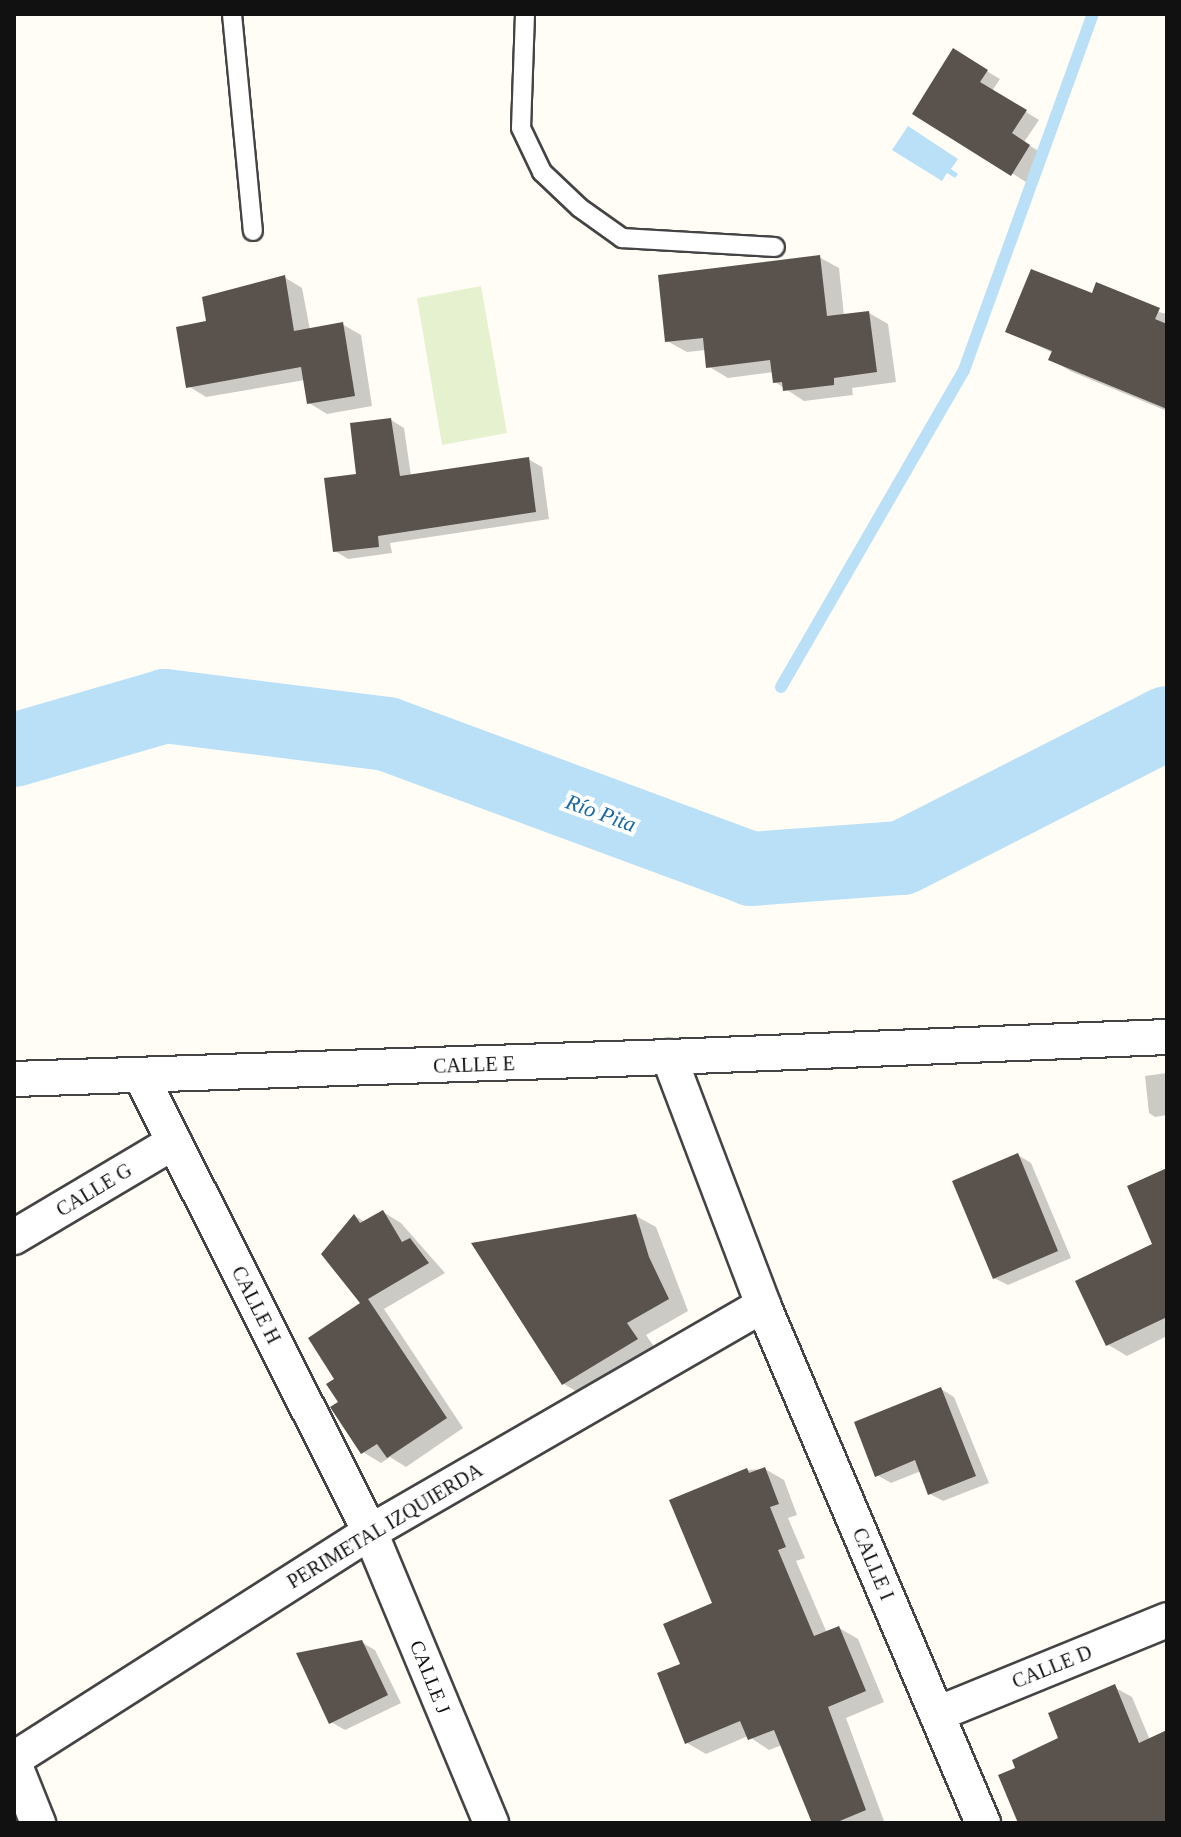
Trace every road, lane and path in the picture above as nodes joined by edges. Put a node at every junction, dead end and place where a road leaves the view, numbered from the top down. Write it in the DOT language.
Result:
graph roads {
  1 [pos="232,14"];
  2 [pos="525,14"];
  3 [pos="253,231"];
  4 [pos="775,247"];
  5 [pos="1167,1037"];
  6 [pos="669,1057"];
  7 [pos="142,1078"];
  8 [pos="14,1079"];
  9 [pos="174,1142"];
  10 [pos="14,1237"];
  11 [pos="763,1305"];
  12 [pos="370,1532"];
  13 [pos="1167,1620"];
  14 [pos="937,1714"];
  15 [pos="14,1761"];
  16 [pos="38,1823"];
  17 [pos="491,1823"];
  18 [pos="983,1823"];
  1 -- 3 [label="lane"];
  2 -- 4 [label="lane"];
  5 -- 6 [label="street, CALLE E"];
  6 -- 7 [label="street, CALLE E"];
  6 -- 11 [label="street"];
  7 -- 8 [label="street, CALLE E"];
  7 -- 9 [label="street, CALLE H"];
  9 -- 10 [label="street, CALLE G"];
  9 -- 12 [label="street, CALLE H"];
  11 -- 12 [label="street, PERIMETAL IZQUIERDA"];
  11 -- 14 [label="street, CALLE I"];
  12 -- 15 [label="street, PERIMETAL IZQUIERDA"];
  12 -- 17 [label="street, CALLE J"];
  13 -- 14 [label="street, CALLE D"];
  14 -- 18 [label="street, CALLE I"];
  15 -- 16 [label="street"];
}
